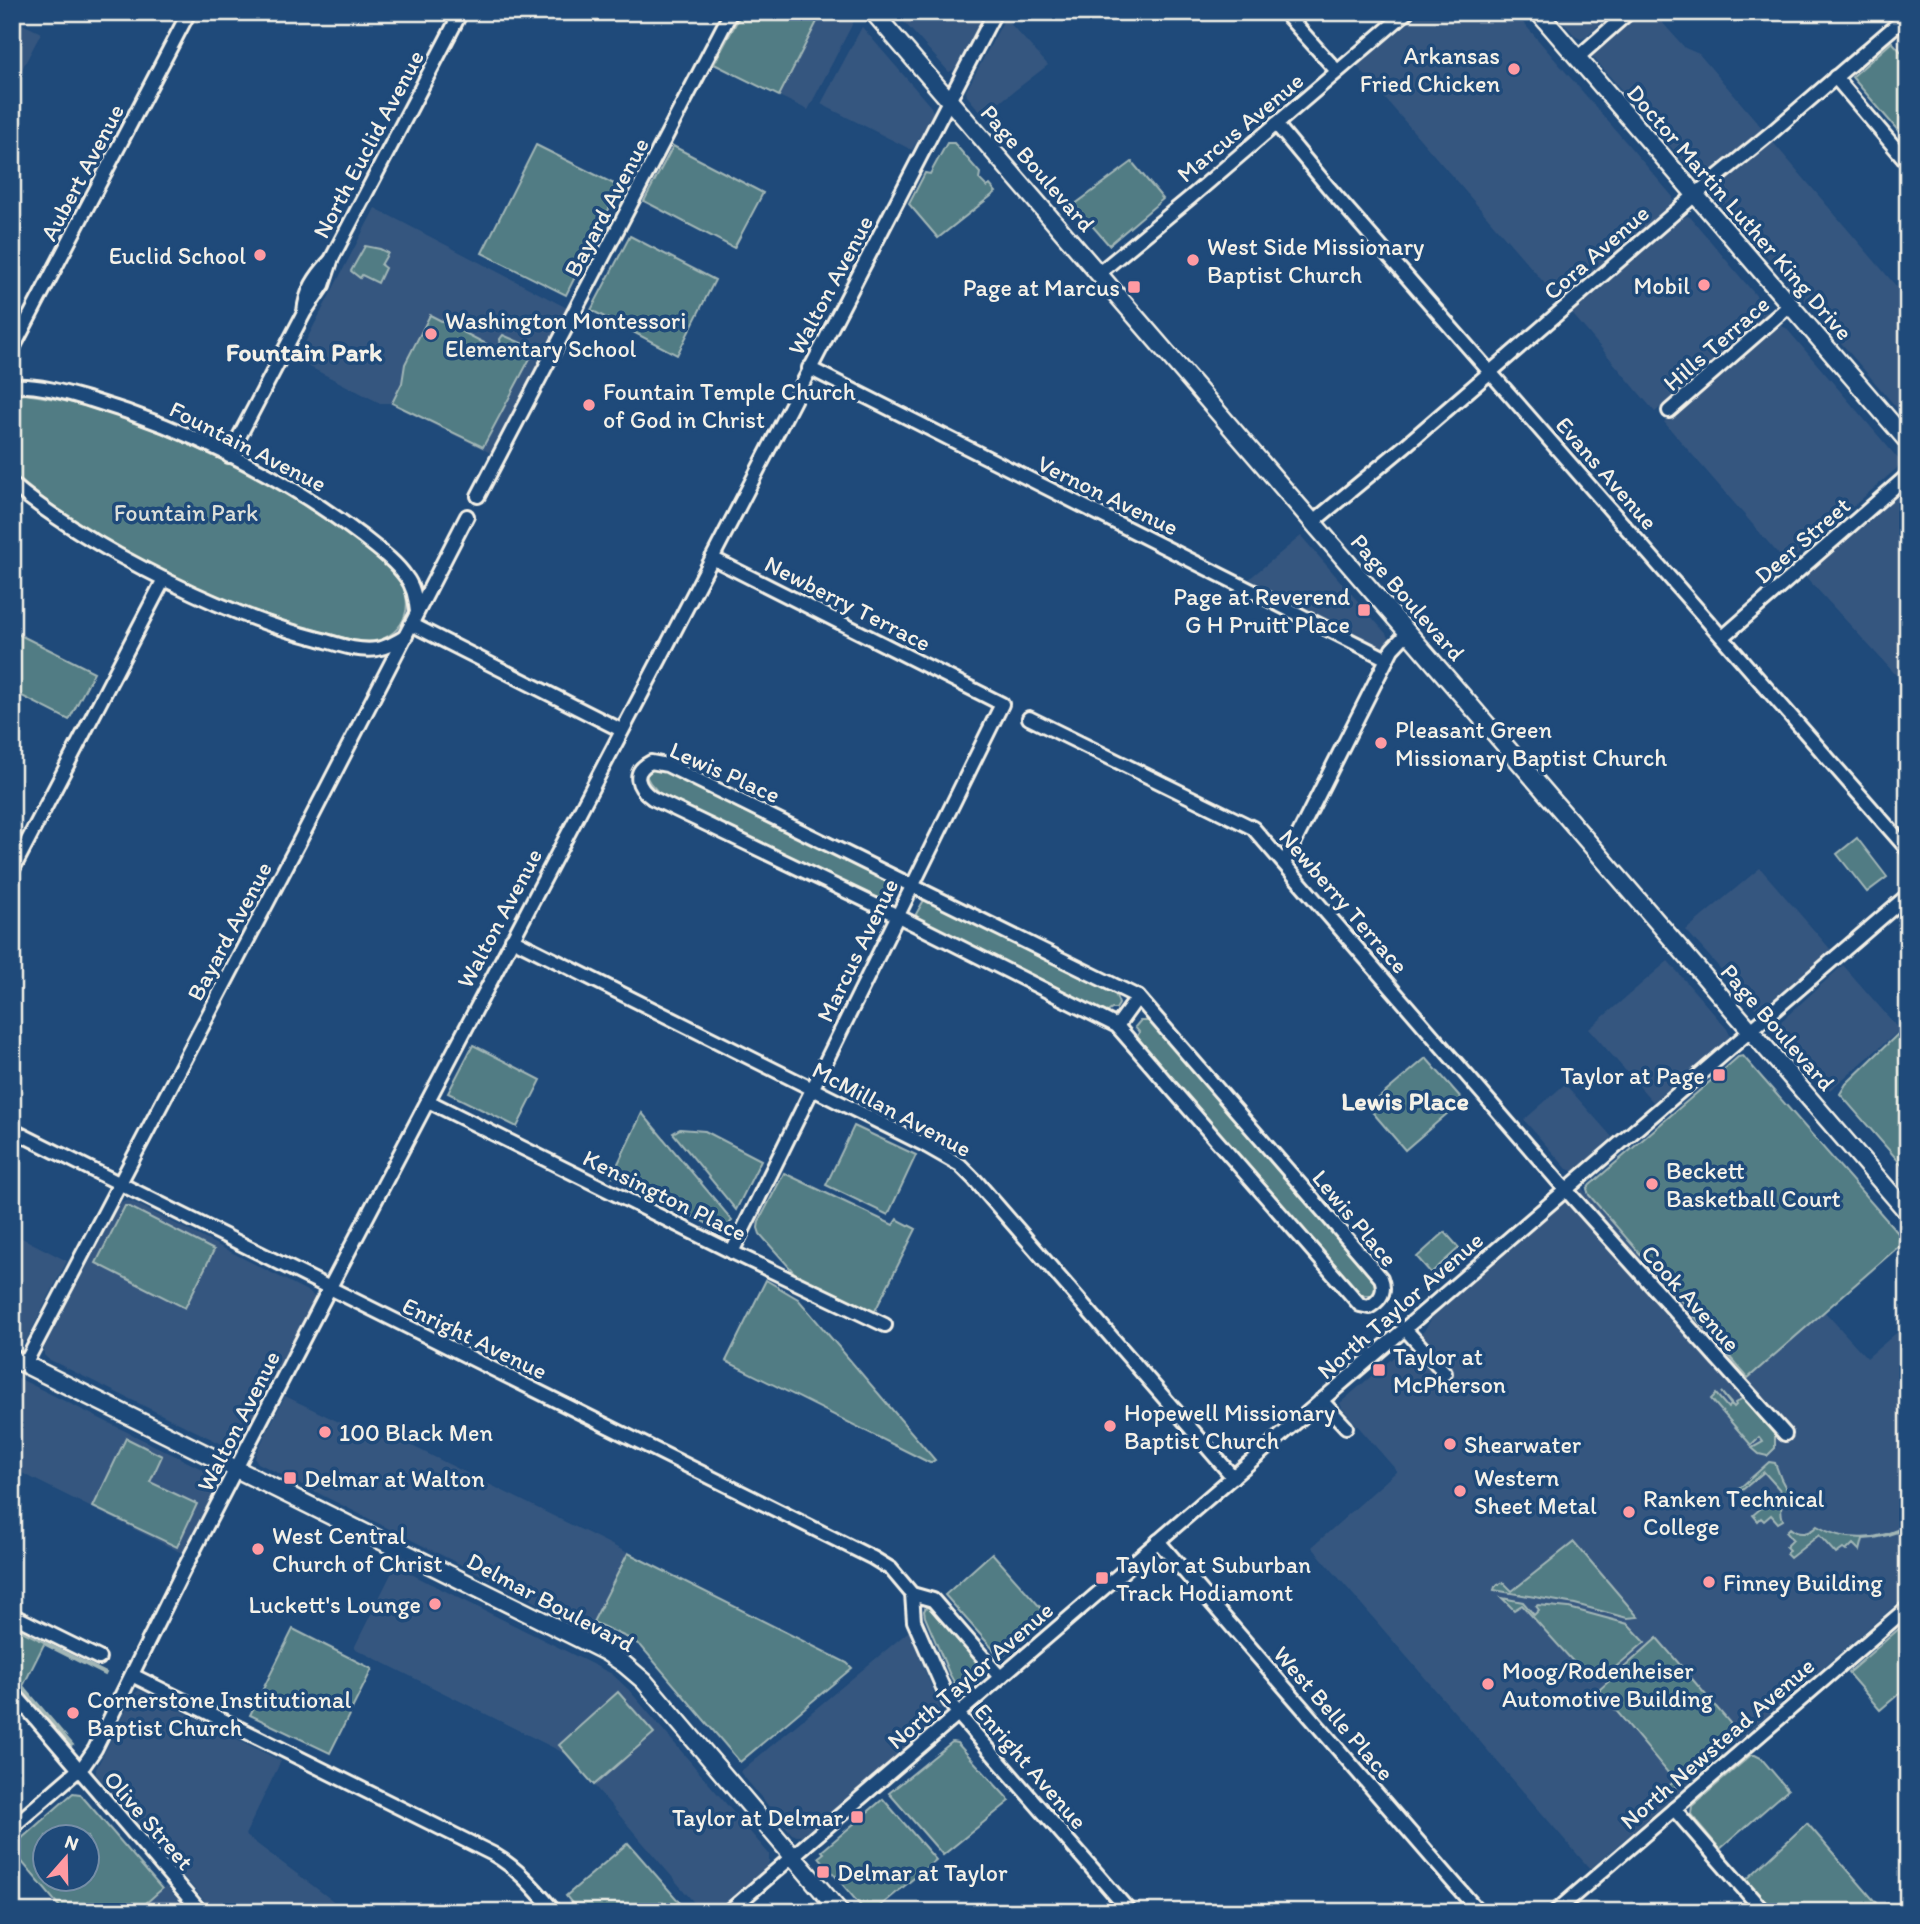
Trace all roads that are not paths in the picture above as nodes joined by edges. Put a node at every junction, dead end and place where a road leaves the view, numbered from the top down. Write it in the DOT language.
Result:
graph roads {
  1 [pos="189,12"];
  2 [pos="461,12"];
  3 [pos="731,12"];
  4 [pos="873,12"];
  5 [pos="995,12"];
  6 [pos="1284,12"];
  7 [pos="1407,12"];
  8 [pos="1538,12"];
  9 [pos="1629,12"];
  10 [pos="1908,15"];
  11 [pos="1577,58"];
  12 [pos="1338,71"];
  13 [pos="1835,77"];
  14 [pos="948,100"];
  15 [pos="1276,124"];
  16 [pos="1908,163"];
  17 [pos="1695,195"];
  18 [pos="1098,274"];
  19 [pos="1790,305"];
  20 [pos="12,350"];
  21 [pos="809,368"];
  22 [pos="1490,372"];
  23 [pos="12,386"];
  24 [pos="1669,411"];
  25 [pos="1908,442"];
  26 [pos="229,456"];
  27 [pos="1908,475"];
  28 [pos="12,484"];
  29 [pos="478,496"];
  30 [pos="467,516"];
  31 [pos="1313,522"];
  32 [pos="712,558"];
  33 [pos="164,579"];
  34 [pos="411,624"];
  35 [pos="1408,632"];
  36 [pos="1723,637"];
  37 [pos="1387,659"];
  38 [pos="1002,704"];
  39 [pos="1029,718"];
  40 [pos="621,730"];
  41 [pos="1908,850"];
  42 [pos="1284,863"];
  43 [pos="12,871"];
  44 [pos="912,886"];
  45 [pos="1908,895"];
  46 [pos="898,916"];
  47 [pos="512,939"];
  48 [pos="1138,997"];
  49 [pos="1117,1026"];
  50 [pos="1751,1031"];
  51 [pos="812,1089"];
  52 [pos="428,1101"];
  53 [pos="12,1130"];
  54 [pos="120,1184"];
  55 [pos="1566,1190"];
  56 [pos="1908,1213"];
  57 [pos="732,1252"];
  58 [pos="329,1289"];
  59 [pos="885,1325"];
  60 [pos="1405,1328"];
  61 [pos="18,1361"];
  62 [pos="1445,1373"];
  63 [pos="1321,1401"];
  64 [pos="1346,1427"];
  65 [pos="1785,1434"];
  66 [pos="237,1469"];
  67 [pos="1233,1477"];
  68 [pos="1158,1541"];
  69 [pos="912,1594"];
  70 [pos="1908,1607"];
  71 [pos="12,1615"];
  72 [pos="99,1658"];
  73 [pos="132,1675"];
  74 [pos="1000,1677"];
  75 [pos="12,1692"];
  76 [pos="958,1714"];
  77 [pos="78,1770"];
  78 [pos="1674,1810"];
  79 [pos="17,1823"];
  80 [pos="792,1857"];
  81 [pos="201,1912"];
  82 [pos="555,1912"];
  83 [pos="728,1912"];
  84 [pos="840,1912"];
  85 [pos="1130,1912"];
  86 [pos="1479,1912"];
  87 [pos="1555,1912"];
  88 [pos="1764,1912"];
  1 -- 20 [label="street, Aubert Avenue"];
  2 -- 26 [label="street, North Euclid Avenue"];
  3 -- 29 [label="street, Bayard Avenue"];
  4 -- 14 [label="main road, Page Boulevard"];
  5 -- 14 [label="street, Walton Avenue"];
  6 -- 12 [label="street"];
  7 -- 12 [label="street, Marcus Avenue"];
  8 -- 11 [label="main road, Doctor Martin Luther King Drive"];
  9 -- 11 [label="street"];
  10 -- 13 [label="street, Cora Avenue"];
  11 -- 17 [label="main road, Doctor Martin Luther King Drive"];
  12 -- 15 [label="street, Marcus Avenue"];
  13 -- 16 [label="street"];
  13 -- 17 [label="street, Cora Avenue"];
  14 -- 18 [label="main road, Page Boulevard"];
  14 -- 21 [label="street, Walton Avenue"];
  15 -- 18 [label="street, Marcus Avenue"];
  15 -- 22 [label="street, Evans Avenue"];
  17 -- 19 [label="main road, Doctor Martin Luther King Drive"];
  17 -- 22 [label="street, Cora Avenue"];
  18 -- 31 [label="main road, Page Boulevard"];
  19 -- 24 [label="street, Hills Terrace"];
  19 -- 25 [label="main road, Doctor Martin Luther King Drive"];
  21 -- 32 [label="street, Walton Avenue"];
  21 -- 37 [label="street, Vernon Avenue"];
  22 -- 31 [label="street, Cora Avenue"];
  22 -- 36 [label="street, Evans Avenue"];
  23 -- 26 [label="street, Fountain Avenue"];
  26 -- 34 [label="street, Fountain Avenue"];
  27 -- 36 [label="street, Deer Street"];
  28 -- 33 [label="street"];
  30 -- 34 [label="street, Bayard Avenue"];
  31 -- 35 [label="main road, Page Boulevard"];
  32 -- 38 [label="street, Newberry Terrace"];
  32 -- 40 [label="street, Walton Avenue"];
  33 -- 34 [label="street"];
  33 -- 43 [label="street"];
  34 -- 40 [label="street"];
  34 -- 54 [label="street, Bayard Avenue"];
  35 -- 37 [label="street"];
  35 -- 50 [label="main road, Page Boulevard"];
  36 -- 41 [label="street, Evans Avenue"];
  37 -- 42 [label="street"];
  38 -- 44 [label="street, Marcus Avenue"];
  39 -- 42 [label="street, Newberry Terrace"];
  40 -- 47 [label="street, Walton Avenue"];
  42 -- 55 [label="street, Newberry Terrace"];
  44 -- 46 [label="street, Marcus Avenue"];
  44 -- 46 [label="street, Lewis Place"];
  44 -- 48 [label="street, Lewis Place"];
  45 -- 50 [label="street, North Taylor Avenue"];
  46 -- 49 [label="street, Lewis Place"];
  46 -- 51 [label="street, Marcus Avenue"];
  47 -- 51 [label="street, McMillan Avenue"];
  47 -- 52 [label="street, Walton Avenue"];
  48 -- 49 [label="street"];
  48 -- 49 [label="street, Lewis Place"];
  50 -- 55 [label="street, North Taylor Avenue"];
  50 -- 56 [label="main road, Page Boulevard"];
  51 -- 57 [label="street, Marcus Avenue"];
  51 -- 67 [label="street, McMillan Avenue"];
  52 -- 57 [label="street, Kensington Place"];
  52 -- 58 [label="street, Walton Avenue"];
  53 -- 54 [label="street, Enright Avenue"];
  54 -- 58 [label="street, Enright Avenue"];
  54 -- 61 [label="street, Bayard Avenue"];
  55 -- 60 [label="street, North Taylor Avenue"];
  55 -- 65 [label="street, Cook Avenue"];
  57 -- 59 [label="street, Kensington Place"];
  58 -- 66 [label="street, Walton Avenue"];
  58 -- 69 [label="street, Enright Avenue"];
  60 -- 62 [label="street"];
  60 -- 63 [label="street, North Taylor Avenue"];
  61 -- 66 [label="main road, Delmar Boulevard"];
  63 -- 64 [label="street"];
  63 -- 67 [label="street, North Taylor Avenue"];
  66 -- 73 [label="street, Walton Avenue"];
  66 -- 80 [label="main road, Delmar Boulevard"];
  67 -- 68 [label="street, North Taylor Avenue"];
  68 -- 74 [label="street, North Taylor Avenue"];
  68 -- 86 [label="street, West Belle Place"];
  69 -- 74 [label="street, Enright Avenue"];
  69 -- 76 [label="street, Enright Avenue"];
  70 -- 78 [label="street, North Newstead Avenue"];
  71 -- 72 [label="street"];
  73 -- 77 [label="street, Walton Avenue"];
  73 -- 82 [label="street"];
  74 -- 76 [label="street, North Taylor Avenue"];
  75 -- 77 [label="street, Olive Street"];
  76 -- 80 [label="street, North Taylor Avenue"];
  76 -- 85 [label="street, Enright Avenue"];
  77 -- 79 [label="street, Walton Avenue"];
  77 -- 81 [label="street, Olive Street"];
  78 -- 87 [label="street, North Newstead Avenue"];
  78 -- 88 [label="street"];
  80 -- 83 [label="street, North Taylor Avenue"];
  80 -- 84 [label="main road, Delmar Boulevard"];
}
